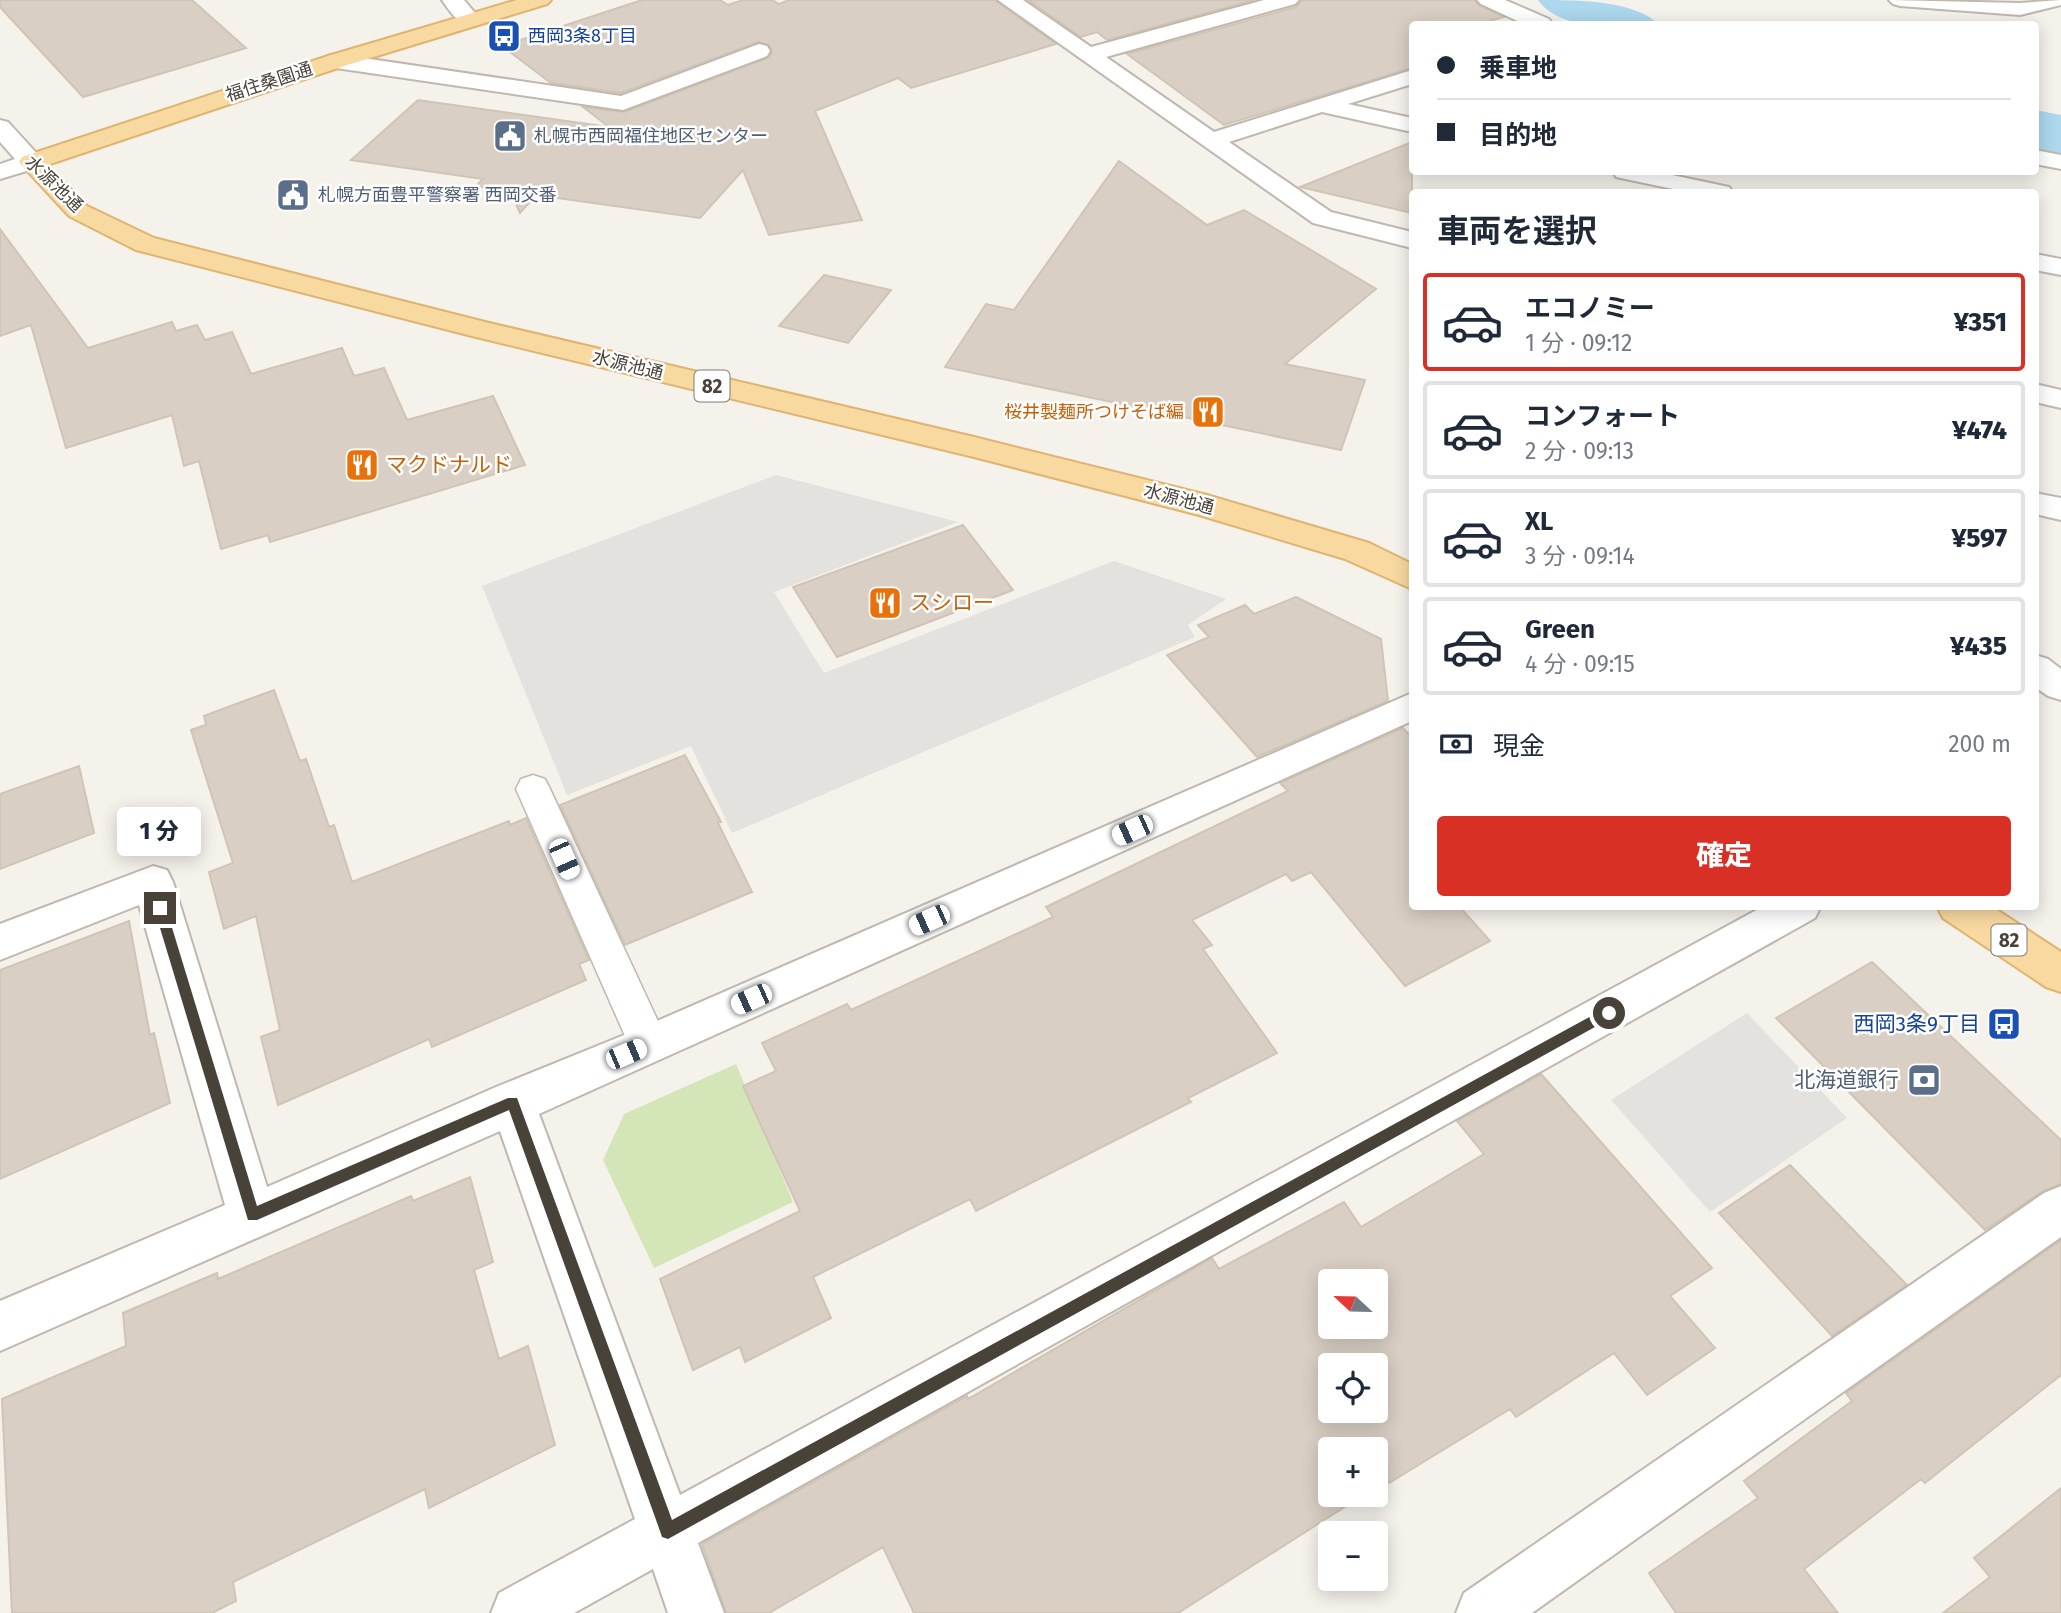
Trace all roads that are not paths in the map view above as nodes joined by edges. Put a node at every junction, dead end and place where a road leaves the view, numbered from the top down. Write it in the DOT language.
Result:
graph roads {
  1 [pos="453,0"];
  2 [pos="540,0"];
  3 [pos="1009,0"];
  4 [pos="1288,0"];
  5 [pos="1488,0"];
  6 [pos="1900,0"];
  7 [pos="2056,0"];
  8 [pos="1246,5"];
  9 [pos="469,19"];
  10 [pos="1534,21"];
  11 [pos="759,51"];
  12 [pos="1088,55"];
  13 [pos="336,61"];
  14 [pos="1409,78"];
  15 [pos="1321,105"];
  16 [pos="1409,124"];
  17 [pos="0,127"];
  18 [pos="1212,140"];
  19 [pos="2039,158"];
  20 [pos="31,162"];
  21 [pos="2061,162"];
  22 [pos="0,172"];
  23 [pos="1639,175"];
  24 [pos="1706,189"];
  25 [pos="1409,239"];
  26 [pos="2039,263"];
  27 [pos="2061,267"];
  28 [pos="2039,394"];
  29 [pos="2061,399"];
  30 [pos="2039,504"];
  31 [pos="2061,509"];
  32 [pos="1409,577"];
  33 [pos="2039,671"];
  34 [pos="2061,687"];
  35 [pos="1409,707"];
  36 [pos="533,789"];
  37 [pos="1794,910"];
  38 [pos="1962,910"];
  39 [pos="0,942"];
  40 [pos="2061,974"];
  41 [pos="649,1045"];
  42 [pos="512,1102"];
  43 [pos="2061,1209"];
  44 [pos="253,1215"];
  45 [pos="0,1326"];
  46 [pos="668,1531"];
  47 [pos="520,1613"];
  48 [pos="696,1613"];
  49 [pos="1484,1613"];
  1 -- 9 [label="street"];
  2 -- 9 [label="main road, 福住桑園通"];
  3 -- 12 [label="street"];
  4 -- 8 [label="street"];
  5 -- 10 [label="street"];
  6 -- 7 [label="street"];
  8 -- 12 [label="street"];
  9 -- 13 [label="main road, 福住桑園通"];
  11 -- 13 [label="street"];
  12 -- 18 [label="street"];
  13 -- 20 [label="main road, 福住桑園通"];
  14 -- 15 [label="street"];
  15 -- 16 [label="street"];
  15 -- 18 [label="street"];
  17 -- 20 [label="street, 水源池通"];
  18 -- 25 [label="street"];
  19 -- 21 [label="street"];
  20 -- 22 [label="street, 福住桑園通"];
  20 -- 32 [label="main road, 水源池通 / 82"];
  23 -- 24 [label="street"];
  26 -- 27 [label="street"];
  28 -- 29 [label="street"];
  30 -- 31 [label="street"];
  33 -- 34 [label="street"];
  35 -- 41 [label="street"];
  36 -- 41 [label="lane"];
  37 -- 46 [label="street"];
  38 -- 40 [label="main road, 82"];
  39 -- 44 [label="street"];
  41 -- 42 [label="street"];
  42 -- 44 [label="street"];
  42 -- 46 [label="street"];
  43 -- 49 [label="street"];
  44 -- 45 [label="street"];
  46 -- 47 [label="street"];
  46 -- 48 [label="street"];
}
